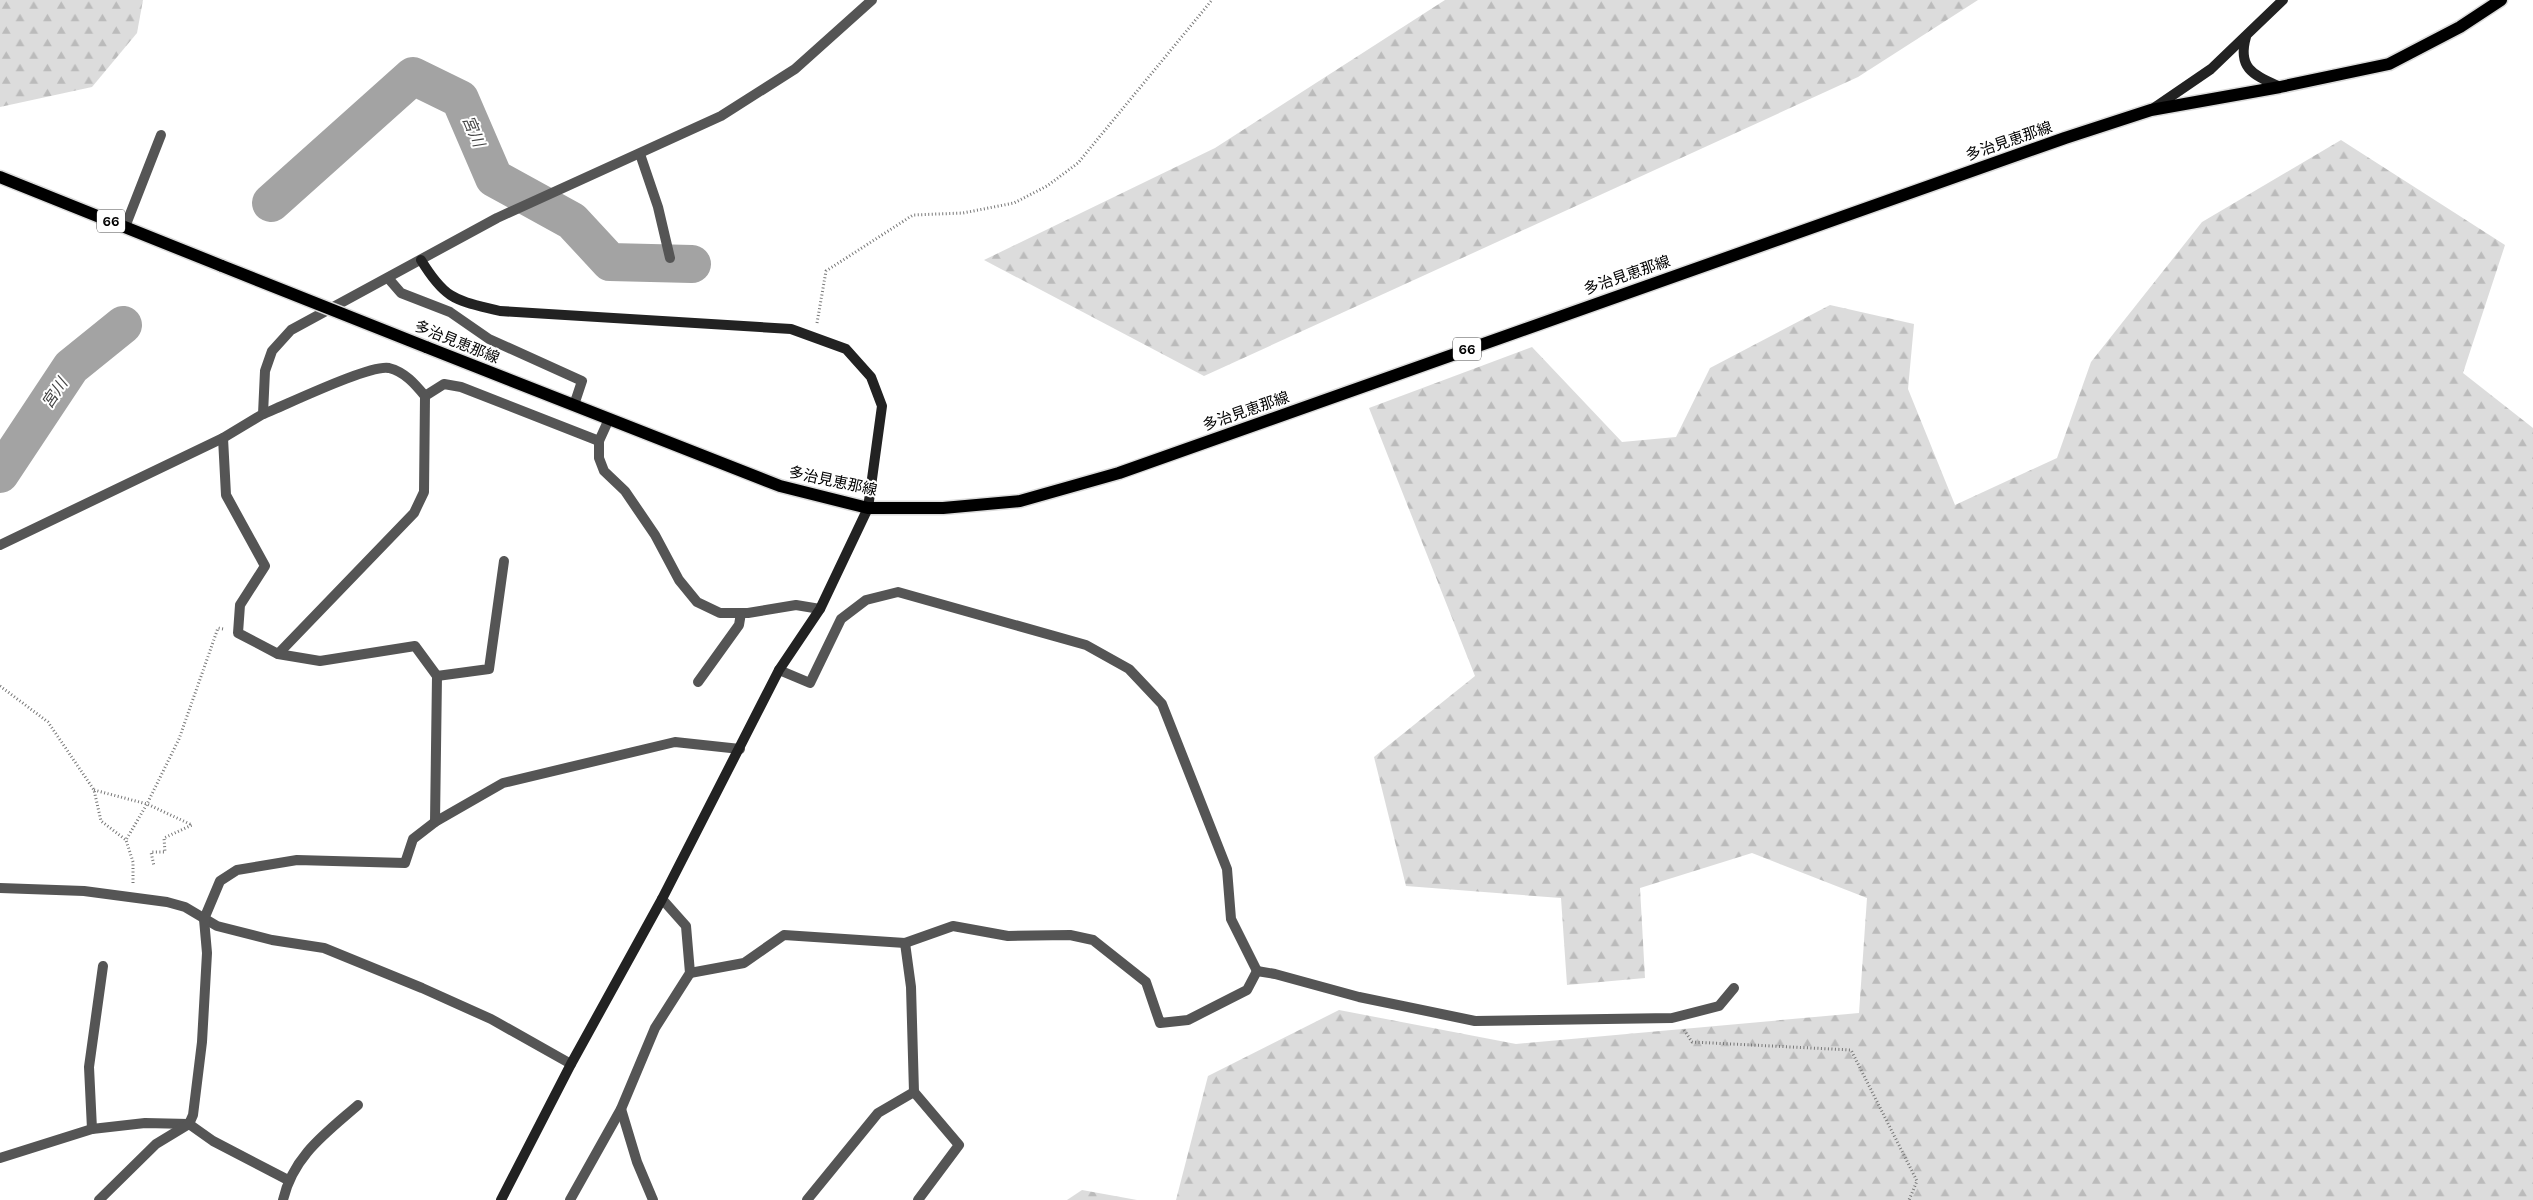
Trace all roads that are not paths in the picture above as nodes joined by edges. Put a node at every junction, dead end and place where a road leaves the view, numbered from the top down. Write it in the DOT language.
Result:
graph roads {
  1 [pos="872,0"];
  2 [pos="2283,0"];
  3 [pos="2501,0"];
  4 [pos="2247,36"];
  5 [pos="2280,87"];
  6 [pos="2151,110"];
  7 [pos="161,135"];
  8 [pos="640,154"];
  9 [pos="0,177"];
  10 [pos="125,227"];
  11 [pos="670,258"];
  12 [pos="421,260"];
  13 [pos="388,278"];
  14 [pos="425,396"];
  15 [pos="574,405"];
  16 [pos="264,414"];
  17 [pos="610,419"];
  18 [pos="223,438"];
  19 [pos="599,441"];
  20 [pos="868,508"];
  21 [pos="0,545"];
  22 [pos="504,560"];
  23 [pos="820,609"];
  24 [pos="741,613"];
  25 [pos="278,654"];
  26 [pos="779,670"];
  27 [pos="437,676"];
  28 [pos="698,682"];
  29 [pos="740,749"];
  30 [pos="435,822"];
  31 [pos="0,888"];
  32 [pos="662,899"];
  33 [pos="204,919"];
  34 [pos="904,943"];
  35 [pos="103,966"];
  36 [pos="1256,971"];
  37 [pos="690,973"];
  38 [pos="1734,988"];
  39 [pos="571,1064"];
  40 [pos="914,1092"];
  41 [pos="358,1105"];
  42 [pos="621,1109"];
  43 [pos="189,1124"];
  44 [pos="92,1129"];
  45 [pos="0,1158"];
  46 [pos="288,1180"];
  47 [pos="100,1200"];
  48 [pos="283,1200"];
  49 [pos="501,1200"];
  50 [pos="570,1200"];
  51 [pos="653,1200"];
  52 [pos="807,1200"];
  53 [pos="918,1200"];
  1 -- 8 [label="street"];
  2 -- 4 [label="street"];
  3 -- 5 [label="main road, 多治見恵那線 / 66"];
  4 -- 5 [label="street"];
  4 -- 6 [label="street"];
  5 -- 6 [label="main road, 多治見恵那線 / 66"];
  6 -- 20 [label="main road, 多治見恵那線 / 66"];
  7 -- 10 [label="street"];
  8 -- 11 [label="street"];
  8 -- 12 [label="street"];
  9 -- 10 [label="main road, 多治見恵那線 / 66"];
  10 -- 15 [label="main road, 多治見恵那線 / 66, bridge"];
  12 -- 13 [label="street"];
  12 -- 20 [label="street"];
  13 -- 15 [label="street"];
  13 -- 16 [label="street"];
  14 -- 16 [label="street"];
  14 -- 19 [label="street"];
  14 -- 25 [label="street"];
  15 -- 17 [label="main road, 多治見恵那線 / 66"];
  16 -- 18 [label="street"];
  17 -- 19 [label="street"];
  17 -- 20 [label="main road, 多治見恵那線 / 66"];
  18 -- 21 [label="street"];
  18 -- 25 [label="street"];
  19 -- 24 [label="street"];
  20 -- 23 [label="street"];
  22 -- 27 [label="street"];
  23 -- 24 [label="street"];
  23 -- 26 [label="street"];
  24 -- 28 [label="street"];
  25 -- 27 [label="street"];
  26 -- 29 [label="street"];
  26 -- 36 [label="street"];
  27 -- 30 [label="street"];
  29 -- 30 [label="street"];
  29 -- 32 [label="street"];
  30 -- 33 [label="street"];
  31 -- 33 [label="street"];
  32 -- 37 [label="street"];
  32 -- 39 [label="street"];
  33 -- 39 [label="street"];
  33 -- 43 [label="street"];
  34 -- 36 [label="street"];
  34 -- 37 [label="street"];
  34 -- 40 [label="street"];
  35 -- 44 [label="street"];
  36 -- 38 [label="street"];
  37 -- 42 [label="street"];
  39 -- 49 [label="street"];
  40 -- 52 [label="street"];
  40 -- 53 [label="street"];
  41 -- 46 [label="street"];
  42 -- 50 [label="street"];
  42 -- 51 [label="street"];
  43 -- 44 [label="street"];
  43 -- 46 [label="street"];
  43 -- 47 [label="street"];
  44 -- 45 [label="street"];
  46 -- 48 [label="street"];
}
